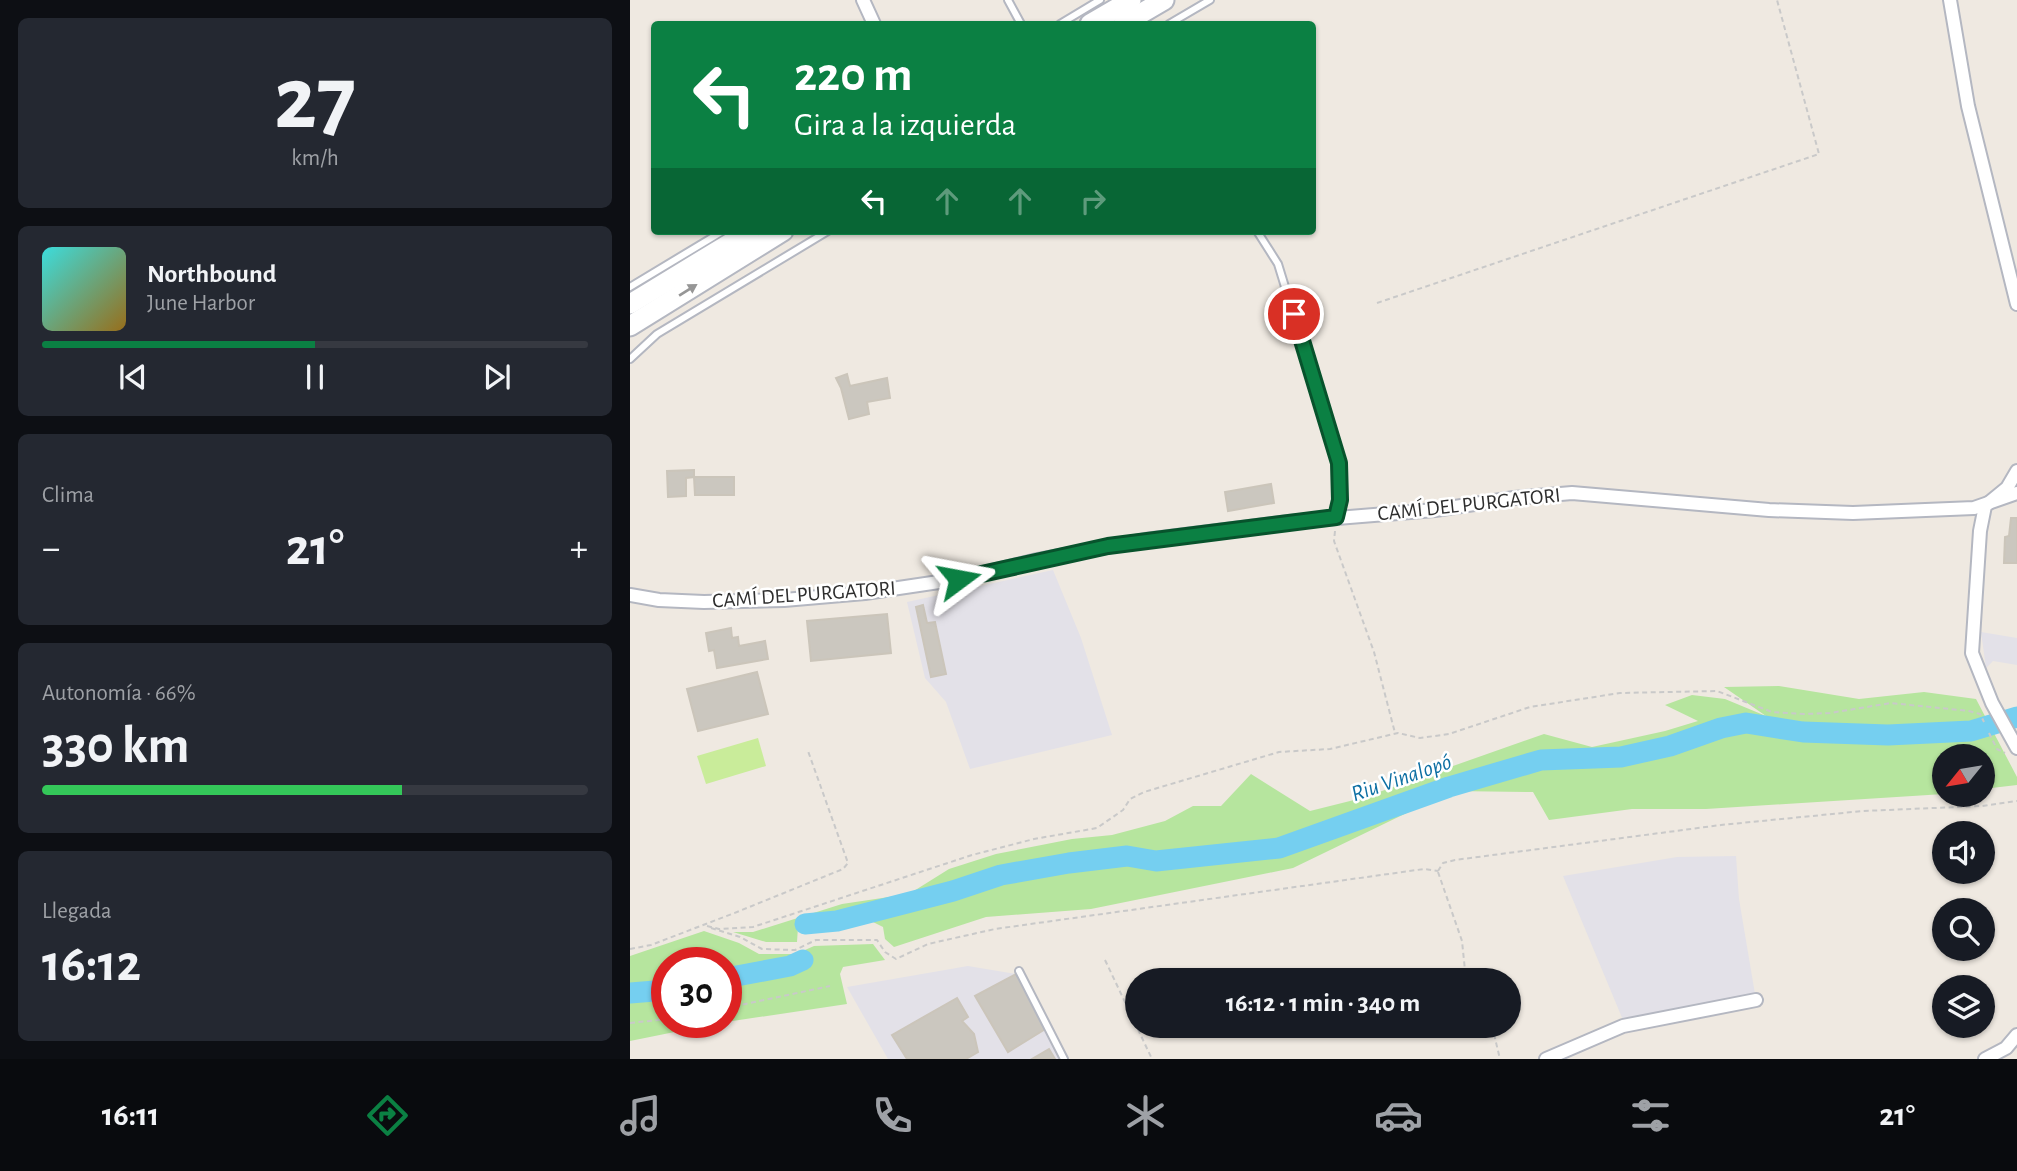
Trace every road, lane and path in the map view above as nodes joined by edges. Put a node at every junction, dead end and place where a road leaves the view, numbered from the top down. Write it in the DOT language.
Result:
graph roads {
  1 [pos="863,0"];
  2 [pos="1008,0"];
  3 [pos="1100,0"];
  4 [pos="1131,0"];
  5 [pos="1164,0"];
  6 [pos="1210,0"];
  7 [pos="1777,0"];
  8 [pos="1950,0"];
  9 [pos="873,21"];
  10 [pos="1019,21"];
  11 [pos="1065,21"];
  12 [pos="1095,21"];
  13 [pos="1128,21"];
  14 [pos="1174,21"];
  15 [pos="716,235"];
  16 [pos="743,235"];
  17 [pos="777,235"];
  18 [pos="821,235"];
  19 [pos="1260,235"];
  20 [pos="630,287"];
  21 [pos="1377,303"];
  22 [pos="630,304"];
  23 [pos="2017,304"];
  24 [pos="630,326"];
  25 [pos="630,359"];
  26 [pos="2017,471"];
  27 [pos="2017,493"];
  28 [pos="1985,506"];
  29 [pos="1336,517"];
  30 [pos="630,595"];
  31 [pos="1984,722"];
  32 [pos="1989,733"];
  33 [pos="1396,734"];
  34 [pos="808,751"];
  35 [pos="2014,752"];
  36 [pos="2017,801"];
  37 [pos="1438,871"];
  38 [pos="705,925"];
  39 [pos="630,949"];
  40 [pos="1105,960"];
  41 [pos="1465,968"];
  42 [pos="1019,971"];
  43 [pos="830,986"];
  44 [pos="1756,1000"];
  45 [pos="742,1005"];
  46 [pos="651,1020"];
  47 [pos="630,1023"];
  48 [pos="2017,1035"];
  49 [pos="1495,1038"];
  50 [pos="1064,1059"];
  51 [pos="1152,1059"];
  52 [pos="1500,1059"];
  53 [pos="1546,1059"];
  54 [pos="1985,1059"];
  1 -- 9 [label="street"];
  2 -- 10 [label="lane"];
  3 -- 11 [label="lane"];
  4 -- 12 [label="main road"];
  5 -- 13 [label="main road"];
  6 -- 14 [label="lane"];
  7 -- 21 [label="path"];
  8 -- 23 [label="street"];
  15 -- 20 [label="lane"];
  16 -- 22 [label="main road"];
  24 -- 17 [label="main road, one-way"];
  18 -- 25 [label="lane"];
  19 -- 29 [label="lane"];
  26 -- 28 [label="street"];
  27 -- 28 [label="street, CAMÍ DEL PURGATORI"];
  28 -- 29 [label="street, CAMÍ DEL PURGATORI"];
  28 -- 35 [label="street"];
  29 -- 30 [label="street, CAMÍ DEL PURGATORI"];
  29 -- 33 [label="path"];
  31 -- 33 [label="path"];
  32 -- 35 [label="path"];
  33 -- 38 [label="path"];
  34 -- 38 [label="path"];
  36 -- 37 [label="path"];
  37 -- 38 [label="path"];
  37 -- 41 [label="path"];
  38 -- 39 [label="path"];
  40 -- 51 [label="path"];
  42 -- 50 [label="lane"];
  43 -- 45 [label="path"];
  44 -- 53 [label="street"];
  46 -- 47 [label="path"];
  48 -- 54 [label="street"];
  49 -- 52 [label="path"];
}
